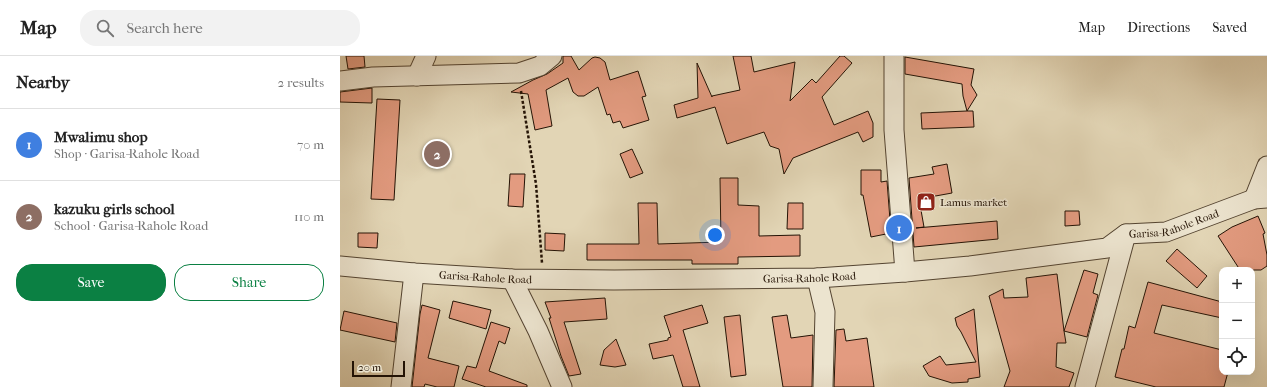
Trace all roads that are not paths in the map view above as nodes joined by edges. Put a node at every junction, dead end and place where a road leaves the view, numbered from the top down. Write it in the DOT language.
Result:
graph roads {
  1 [pos="426,56"];
  2 [pos="552,56"];
  3 [pos="894,56"];
  4 [pos="417,76"];
  5 [pos="340,81"];
  6 [pos="1267,166"];
  7 [pos="1261,199"];
  8 [pos="1126,234"];
  9 [pos="340,266"];
  10 [pos="905,272"];
  11 [pos="414,274"];
  12 [pos="817,278"];
  13 [pos="512,279"];
  14 [pos="401,387"];
  15 [pos="562,387"];
  16 [pos="823,387"];
  17 [pos="1085,387"];
  1 -- 4 [label="street"];
  2 -- 4 [label="street"];
  3 -- 10 [label="street"];
  4 -- 5 [label="street"];
  6 -- 7 [label="street"];
  7 -- 8 [label="street, Garisa-Rahole Road"];
  8 -- 10 [label="street, Garisa-Rahole Road"];
  8 -- 17 [label="street"];
  9 -- 11 [label="street, Garisa-Rahole Road"];
  10 -- 12 [label="street, Garisa-Rahole Road"];
  11 -- 13 [label="street, Garisa-Rahole Road"];
  11 -- 14 [label="street"];
  12 -- 13 [label="street, Garisa-Rahole Road"];
  12 -- 16 [label="street"];
  13 -- 15 [label="street"];
}
